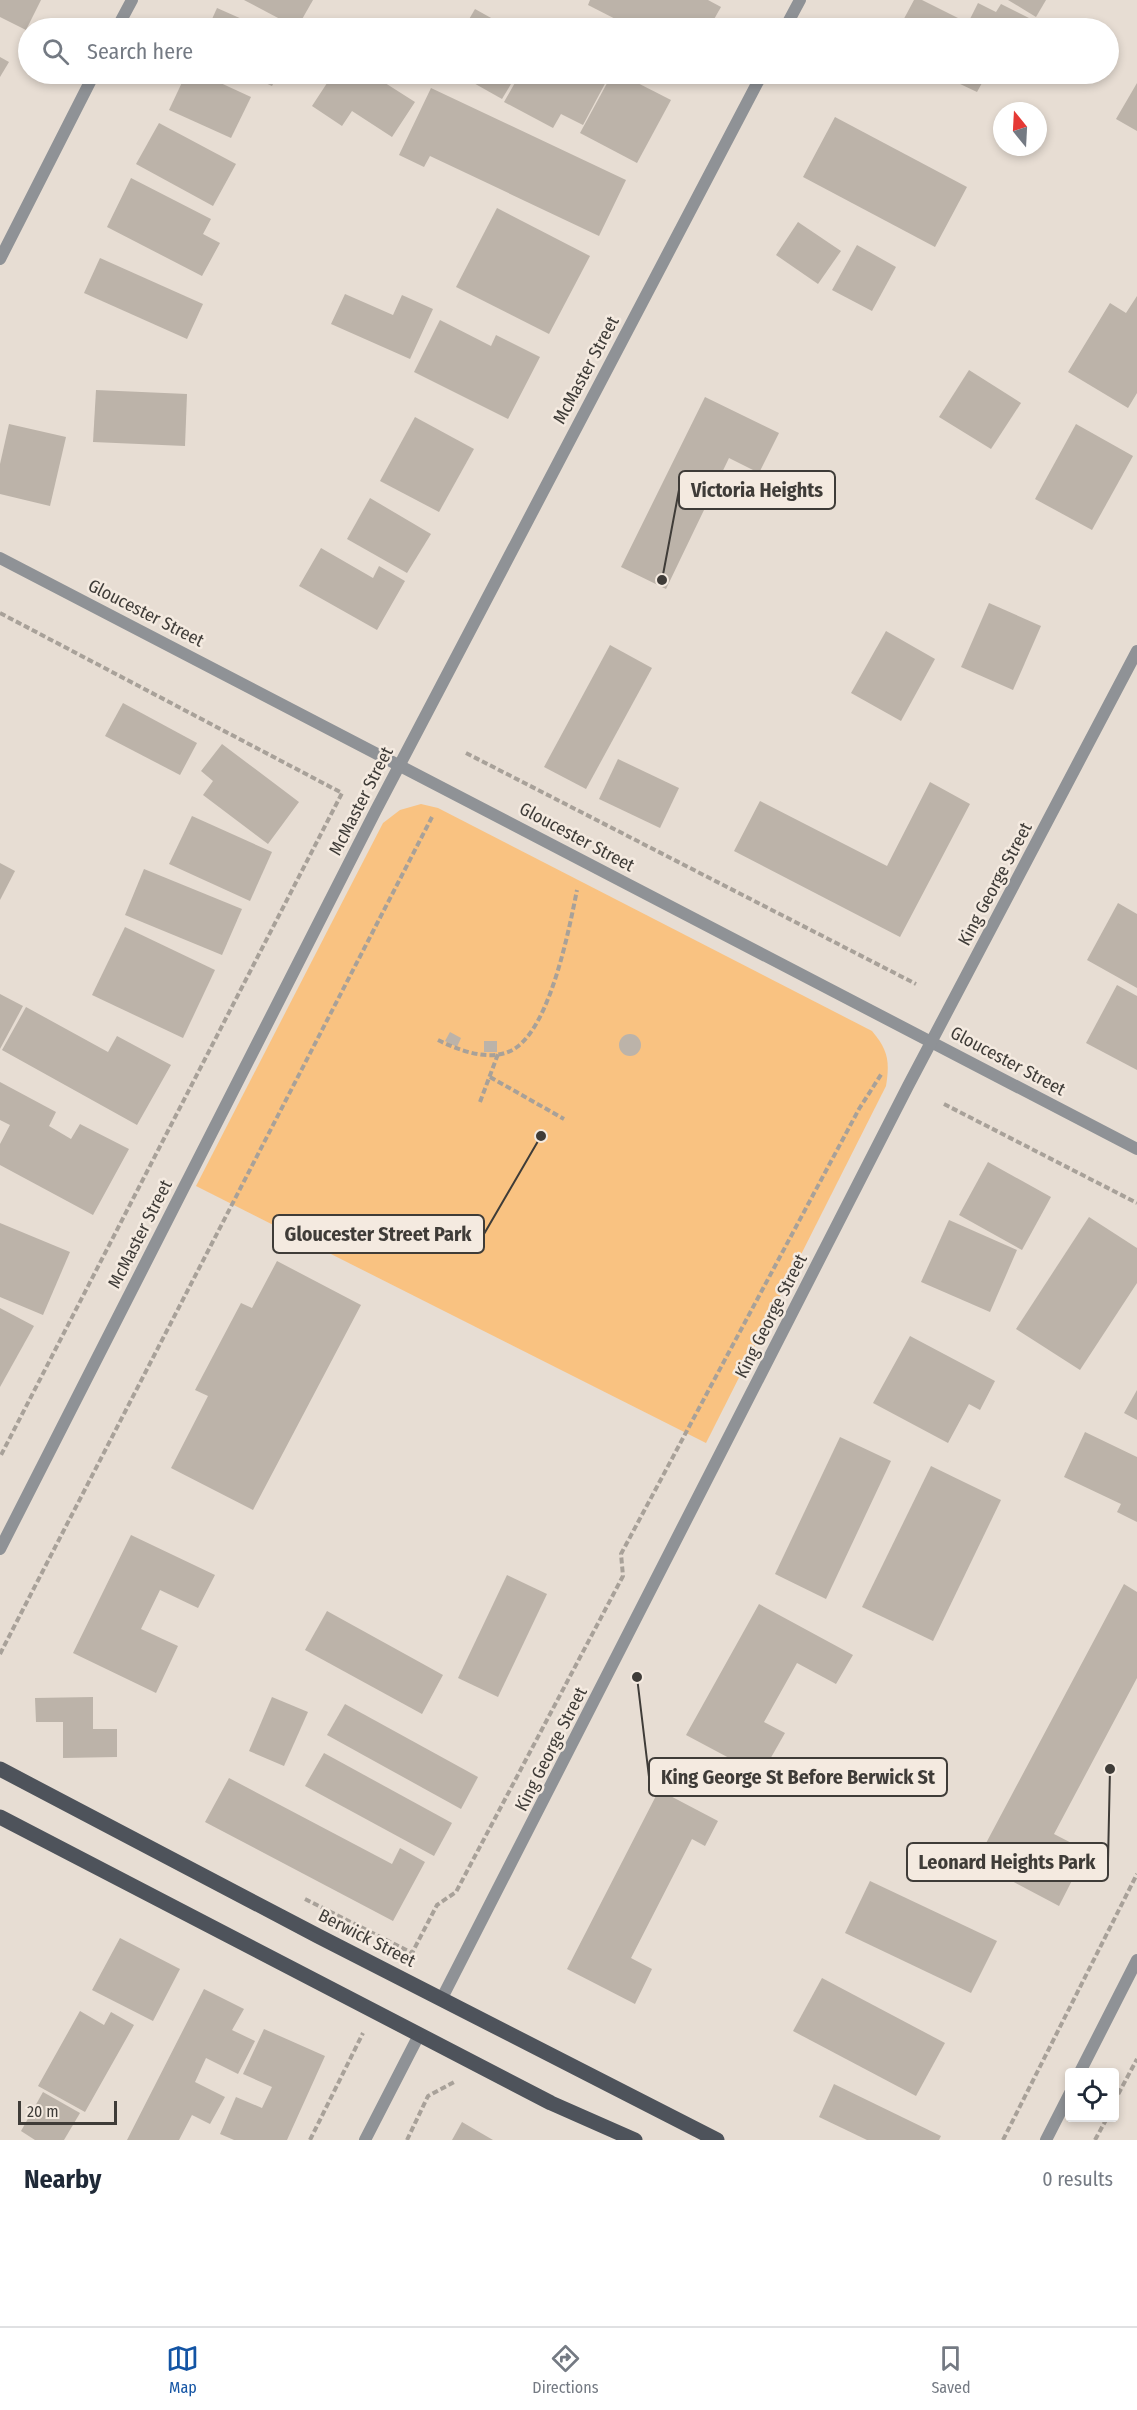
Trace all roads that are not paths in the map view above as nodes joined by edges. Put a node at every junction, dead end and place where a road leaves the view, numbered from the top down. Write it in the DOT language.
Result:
graph roads {
  1 [pos="132,0"];
  2 [pos="800,0"];
  3 [pos="122,18"];
  4 [pos="790,18"];
  5 [pos="89,84"];
  6 [pos="757,84"];
  7 [pos="0,259"];
  8 [pos="0,558"];
  9 [pos="1137,651"];
  10 [pos="400,764"];
  11 [pos="932,1042"];
  12 [pos="1137,1149"];
  13 [pos="0,1549"];
  14 [pos="0,1769"];
  15 [pos="0,1817"];
  16 [pos="1137,1960"];
  17 [pos="442,1998"];
  18 [pos="419,2035"];
  19 [pos="1083,2068"];
  20 [pos="1065,2103"];
  21 [pos="365,2140"];
  22 [pos="635,2140"];
  23 [pos="717,2140"];
  24 [pos="1046,2140"];
  1 -- 3 [label="street"];
  2 -- 4 [label="street"];
  5 -- 7 [label="street"];
  6 -- 10 [label="street, McMaster Street"];
  8 -- 10 [label="street, Gloucester Street"];
  9 -- 11 [label="street, King George Street"];
  10 -- 11 [label="street, Gloucester Street"];
  10 -- 13 [label="street, McMaster Street"];
  11 -- 12 [label="street, Gloucester Street"];
  11 -- 17 [label="street, King George Street"];
  14 -- 17 [label="main road, Berwick Street"];
  15 -- 18 [label="main road"];
  16 -- 19 [label="street"];
  17 -- 23 [label="main road, Berwick Street"];
  18 -- 21 [label="street"];
  18 -- 22 [label="main road"];
  20 -- 24 [label="street"];
}
